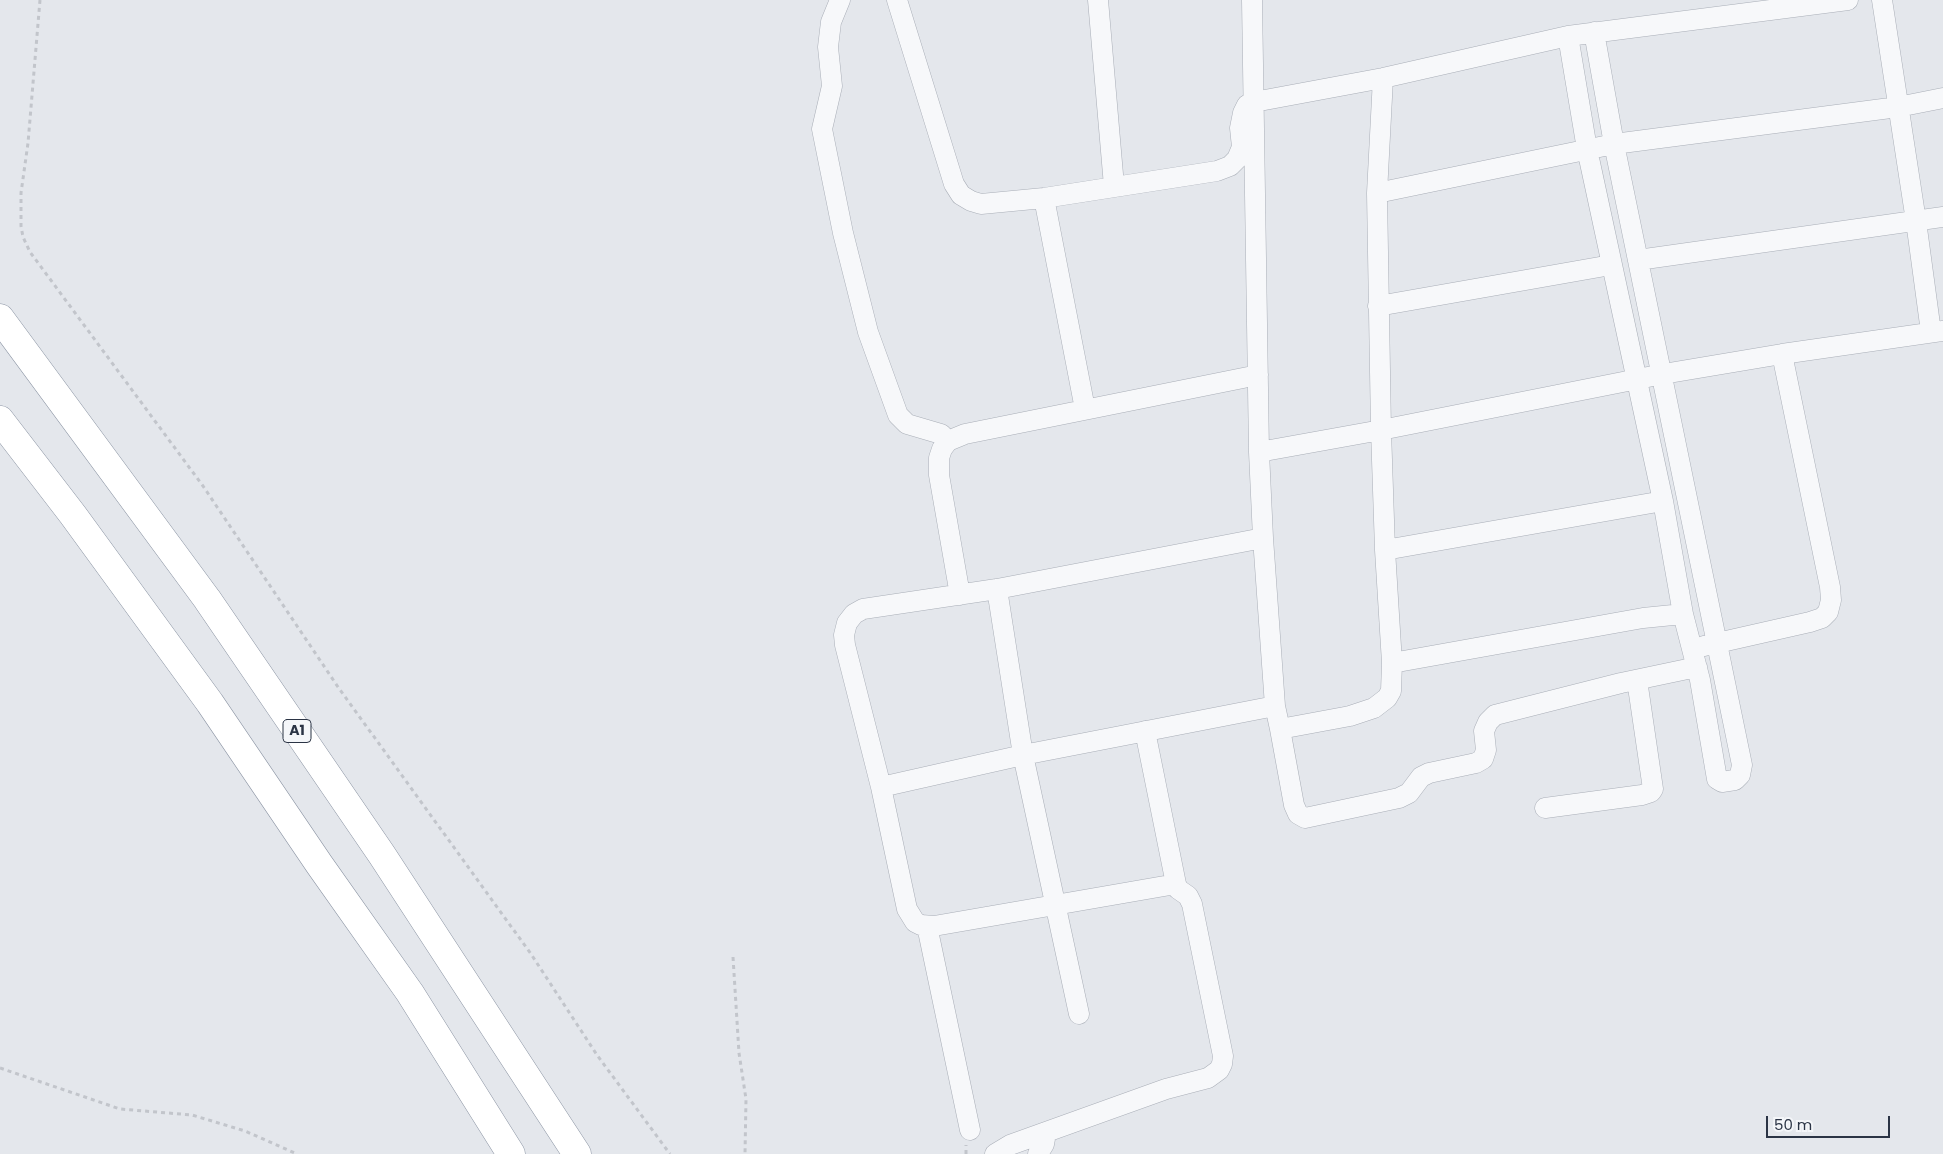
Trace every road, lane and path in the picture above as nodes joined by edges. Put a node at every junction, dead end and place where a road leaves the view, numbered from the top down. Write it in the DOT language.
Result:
graph roads {
  1 [pos="40,0"];
  2 [pos="840,0"];
  3 [pos="897,0"];
  4 [pos="1098,0"];
  5 [pos="1252,0"];
  6 [pos="1848,0"];
  7 [pos="1882,0"];
  8 [pos="1594,32"];
  9 [pos="1568,36"];
  10 [pos="1383,78"];
  11 [pos="1943,98"];
  12 [pos="1254,102"];
  13 [pos="1898,106"];
  14 [pos="1614,144"];
  15 [pos="1587,149"];
  16 [pos="1114,186"];
  17 [pos="1377,193"];
  18 [pos="1044,198"];
  19 [pos="1943,217"];
  20 [pos="1916,221"];
  21 [pos="1638,260"];
  22 [pos="1611,265"];
  23 [pos="1378,306"];
  24 [pos="0,318"];
  25 [pos="1937,332"];
  26 [pos="1782,354"];
  27 [pos="1663,374"];
  28 [pos="1258,375"];
  29 [pos="1636,379"];
  30 [pos="1085,409"];
  31 [pos="0,420"];
  32 [pos="1380,430"];
  33 [pos="948,440"];
  34 [pos="1259,452"];
  35 [pos="1663,501"];
  36 [pos="1263,538"];
  37 [pos="1385,550"];
  38 [pos="997,589"];
  39 [pos="960,595"];
  40 [pos="1683,614"];
  41 [pos="1717,643"];
  42 [pos="1695,658"];
  43 [pos="1392,663"];
  44 [pos="1637,680"];
  45 [pos="1275,706"];
  46 [pos="1280,729"];
  47 [pos="1145,731"];
  48 [pos="1735,732"];
  49 [pos="1710,736"];
  50 [pos="1023,755"];
  51 [pos="881,787"];
  52 [pos="1545,808"];
  53 [pos="1176,884"];
  54 [pos="1056,905"];
  55 [pos="927,926"];
  56 [pos="733,957"];
  57 [pos="1079,1014"];
  58 [pos="0,1068"];
  59 [pos="970,1130"];
  60 [pos="1046,1132"];
  61 [pos="297,1154"];
  62 [pos="511,1154"];
  63 [pos="577,1154"];
  64 [pos="670,1154"];
  65 [pos="745,1154"];
  66 [pos="995,1154"];
  67 [pos="1038,1154"];
  1 -- 64 [label="path"];
  2 -- 33 [label="street"];
  3 -- 18 [label="street"];
  4 -- 16 [label="street"];
  5 -- 12 [label="street"];
  6 -- 8 [label="street"];
  7 -- 13 [label="street"];
  8 -- 9 [label="street"];
  8 -- 14 [label="street"];
  9 -- 10 [label="street"];
  9 -- 15 [label="street"];
  10 -- 12 [label="street"];
  10 -- 17 [label="street"];
  11 -- 13 [label="street"];
  12 -- 16 [label="street"];
  12 -- 28 [label="street"];
  13 -- 14 [label="street"];
  13 -- 20 [label="street"];
  14 -- 15 [label="street"];
  14 -- 21 [label="street"];
  15 -- 17 [label="street"];
  15 -- 22 [label="street"];
  16 -- 18 [label="street"];
  17 -- 23 [label="street"];
  18 -- 30 [label="street"];
  19 -- 20 [label="street"];
  20 -- 21 [label="street"];
  20 -- 25 [label="street"];
  21 -- 27 [label="street"];
  22 -- 23 [label="street"];
  22 -- 29 [label="street"];
  23 -- 32 [label="street"];
  24 -- 63 [label="highway, A1"];
  25 -- 26 [label="street"];
  26 -- 27 [label="street"];
  26 -- 41 [label="street"];
  27 -- 29 [label="street"];
  27 -- 41 [label="street"];
  28 -- 30 [label="street"];
  28 -- 34 [label="street"];
  29 -- 32 [label="street"];
  29 -- 35 [label="street"];
  30 -- 33 [label="street"];
  31 -- 62 [label="highway"];
  32 -- 34 [label="street"];
  32 -- 37 [label="street"];
  33 -- 39 [label="street"];
  34 -- 36 [label="street"];
  35 -- 37 [label="street"];
  35 -- 40 [label="street"];
  36 -- 38 [label="street"];
  36 -- 45 [label="street"];
  37 -- 43 [label="street"];
  38 -- 39 [label="street"];
  38 -- 50 [label="street"];
  39 -- 51 [label="street"];
  40 -- 42 [label="street"];
  40 -- 43 [label="street"];
  41 -- 42 [label="street"];
  41 -- 48 [label="street"];
  42 -- 44 [label="street"];
  42 -- 49 [label="street"];
  43 -- 46 [label="street"];
  44 -- 46 [label="street"];
  44 -- 52 [label="street"];
  45 -- 46 [label="street"];
  45 -- 47 [label="street"];
  47 -- 50 [label="street"];
  47 -- 53 [label="street"];
  48 -- 49 [label="street"];
  48 -- 49 [label="street"];
  50 -- 51 [label="street"];
  50 -- 54 [label="street"];
  51 -- 55 [label="street"];
  53 -- 54 [label="street"];
  53 -- 60 [label="street"];
  54 -- 55 [label="street"];
  54 -- 57 [label="street"];
  55 -- 59 [label="street"];
  56 -- 65 [label="path"];
  58 -- 61 [label="path"];
  60 -- 66 [label="street"];
  60 -- 67 [label="street"];
}
